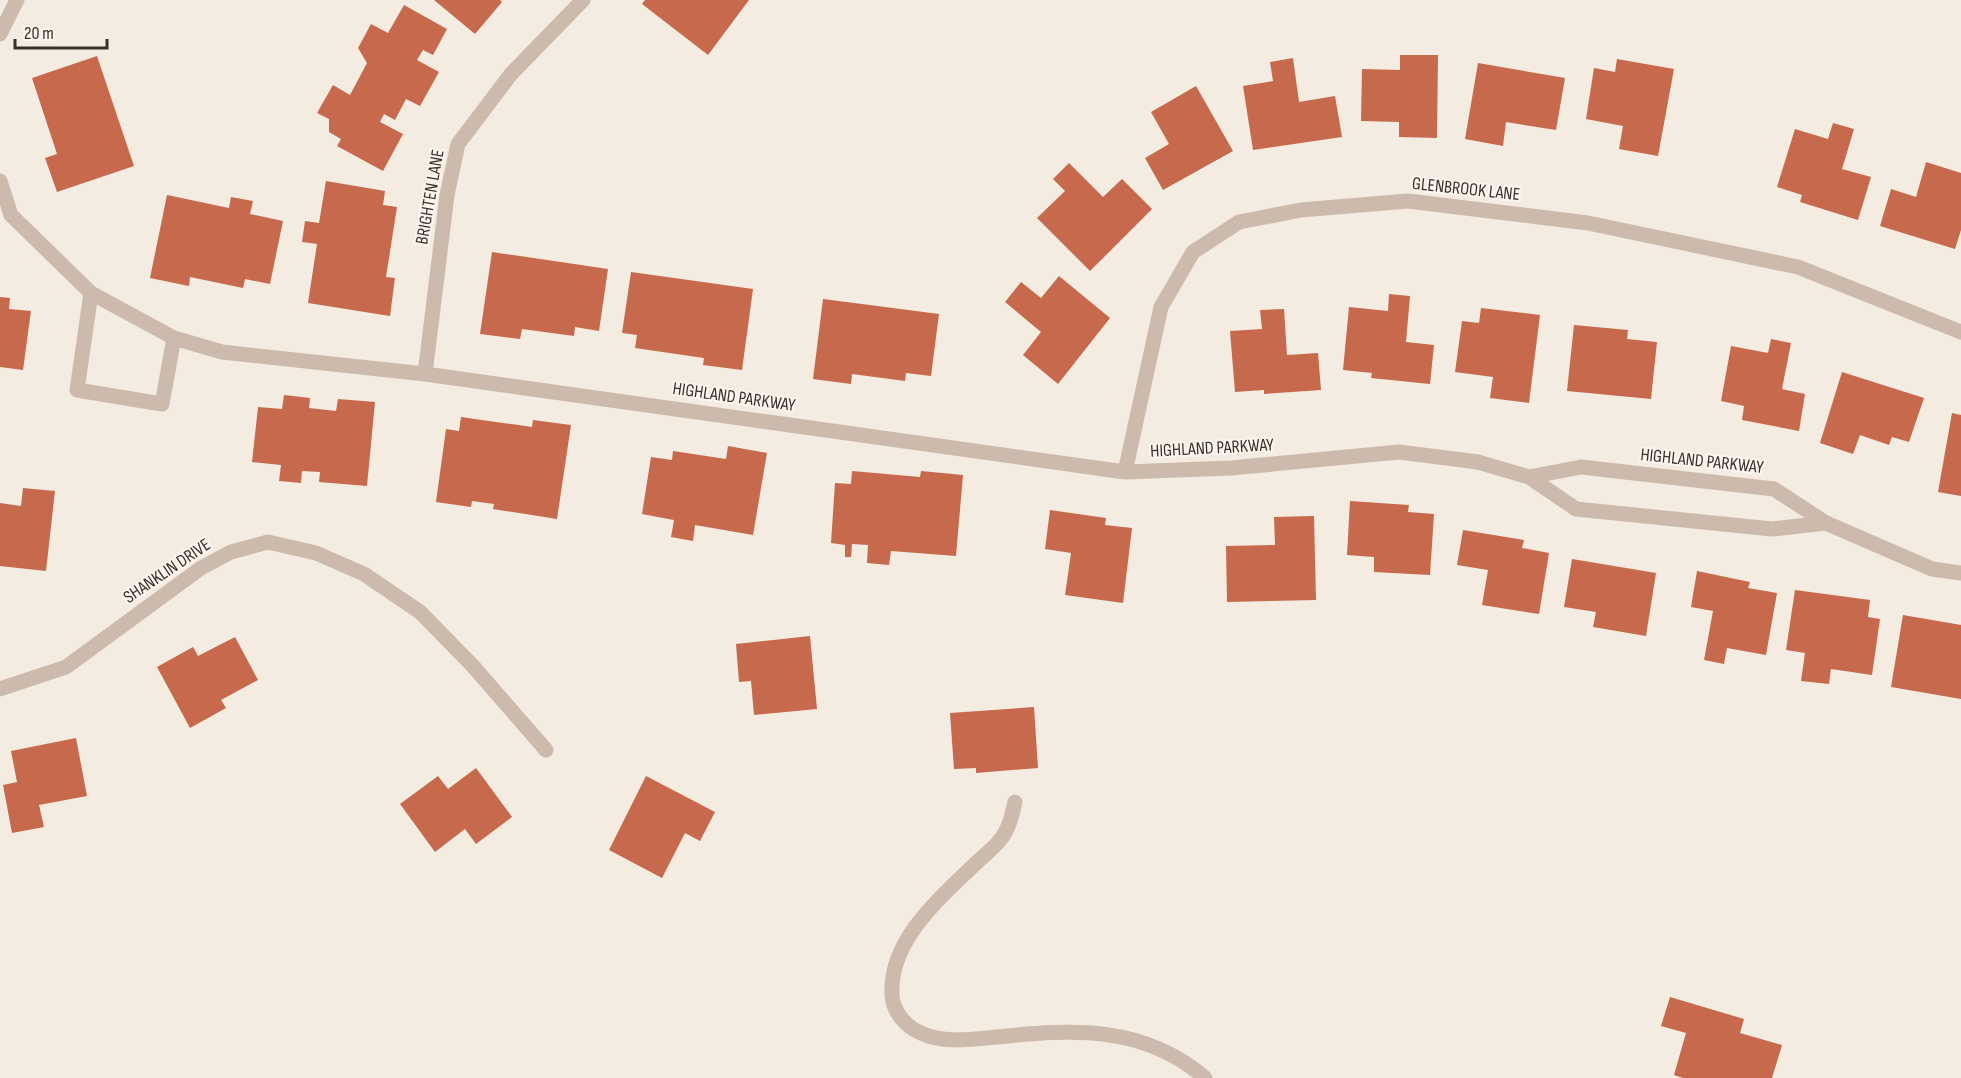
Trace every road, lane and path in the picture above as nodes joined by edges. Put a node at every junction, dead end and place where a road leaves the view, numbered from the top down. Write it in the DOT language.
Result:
graph roads {
  1 [pos="17,0"];
  2 [pos="583,0"];
  3 [pos="1,30"];
  4 [pos="0,181"];
  5 [pos="6,218"];
  6 [pos="92,293"];
  7 [pos="1961,332"];
  8 [pos="174,338"];
  9 [pos="425,374"];
  10 [pos="1125,472"];
  11 [pos="1529,477"];
  12 [pos="1826,523"];
  13 [pos="1961,573"];
  14 [pos="0,689"];
  15 [pos="546,750"];
  16 [pos="1015,802"];
  17 [pos="1205,1078"];
  1 -- 3 [label="street"];
  2 -- 9 [label="street, BRIGHTEN LANE"];
  4 -- 5 [label="street, HIGHLAND PARKWAY"];
  5 -- 6 [label="street, HIGHLAND PARKWAY"];
  6 -- 8 [label="street, HIGHLAND PARKWAY"];
  6 -- 8 [label="street"];
  7 -- 10 [label="street, GLENBROOK LANE"];
  8 -- 9 [label="street, HIGHLAND PARKWAY"];
  9 -- 10 [label="street, HIGHLAND PARKWAY"];
  10 -- 11 [label="street, HIGHLAND PARKWAY"];
  11 -- 12 [label="street, HIGHLAND PARKWAY"];
  11 -- 12 [label="street, HIGHLAND PARKWAY"];
  12 -- 13 [label="street, HIGHLAND PARKWAY"];
  14 -- 15 [label="street, SHANKLIN DRIVE"];
  16 -- 17 [label="street"];
}
